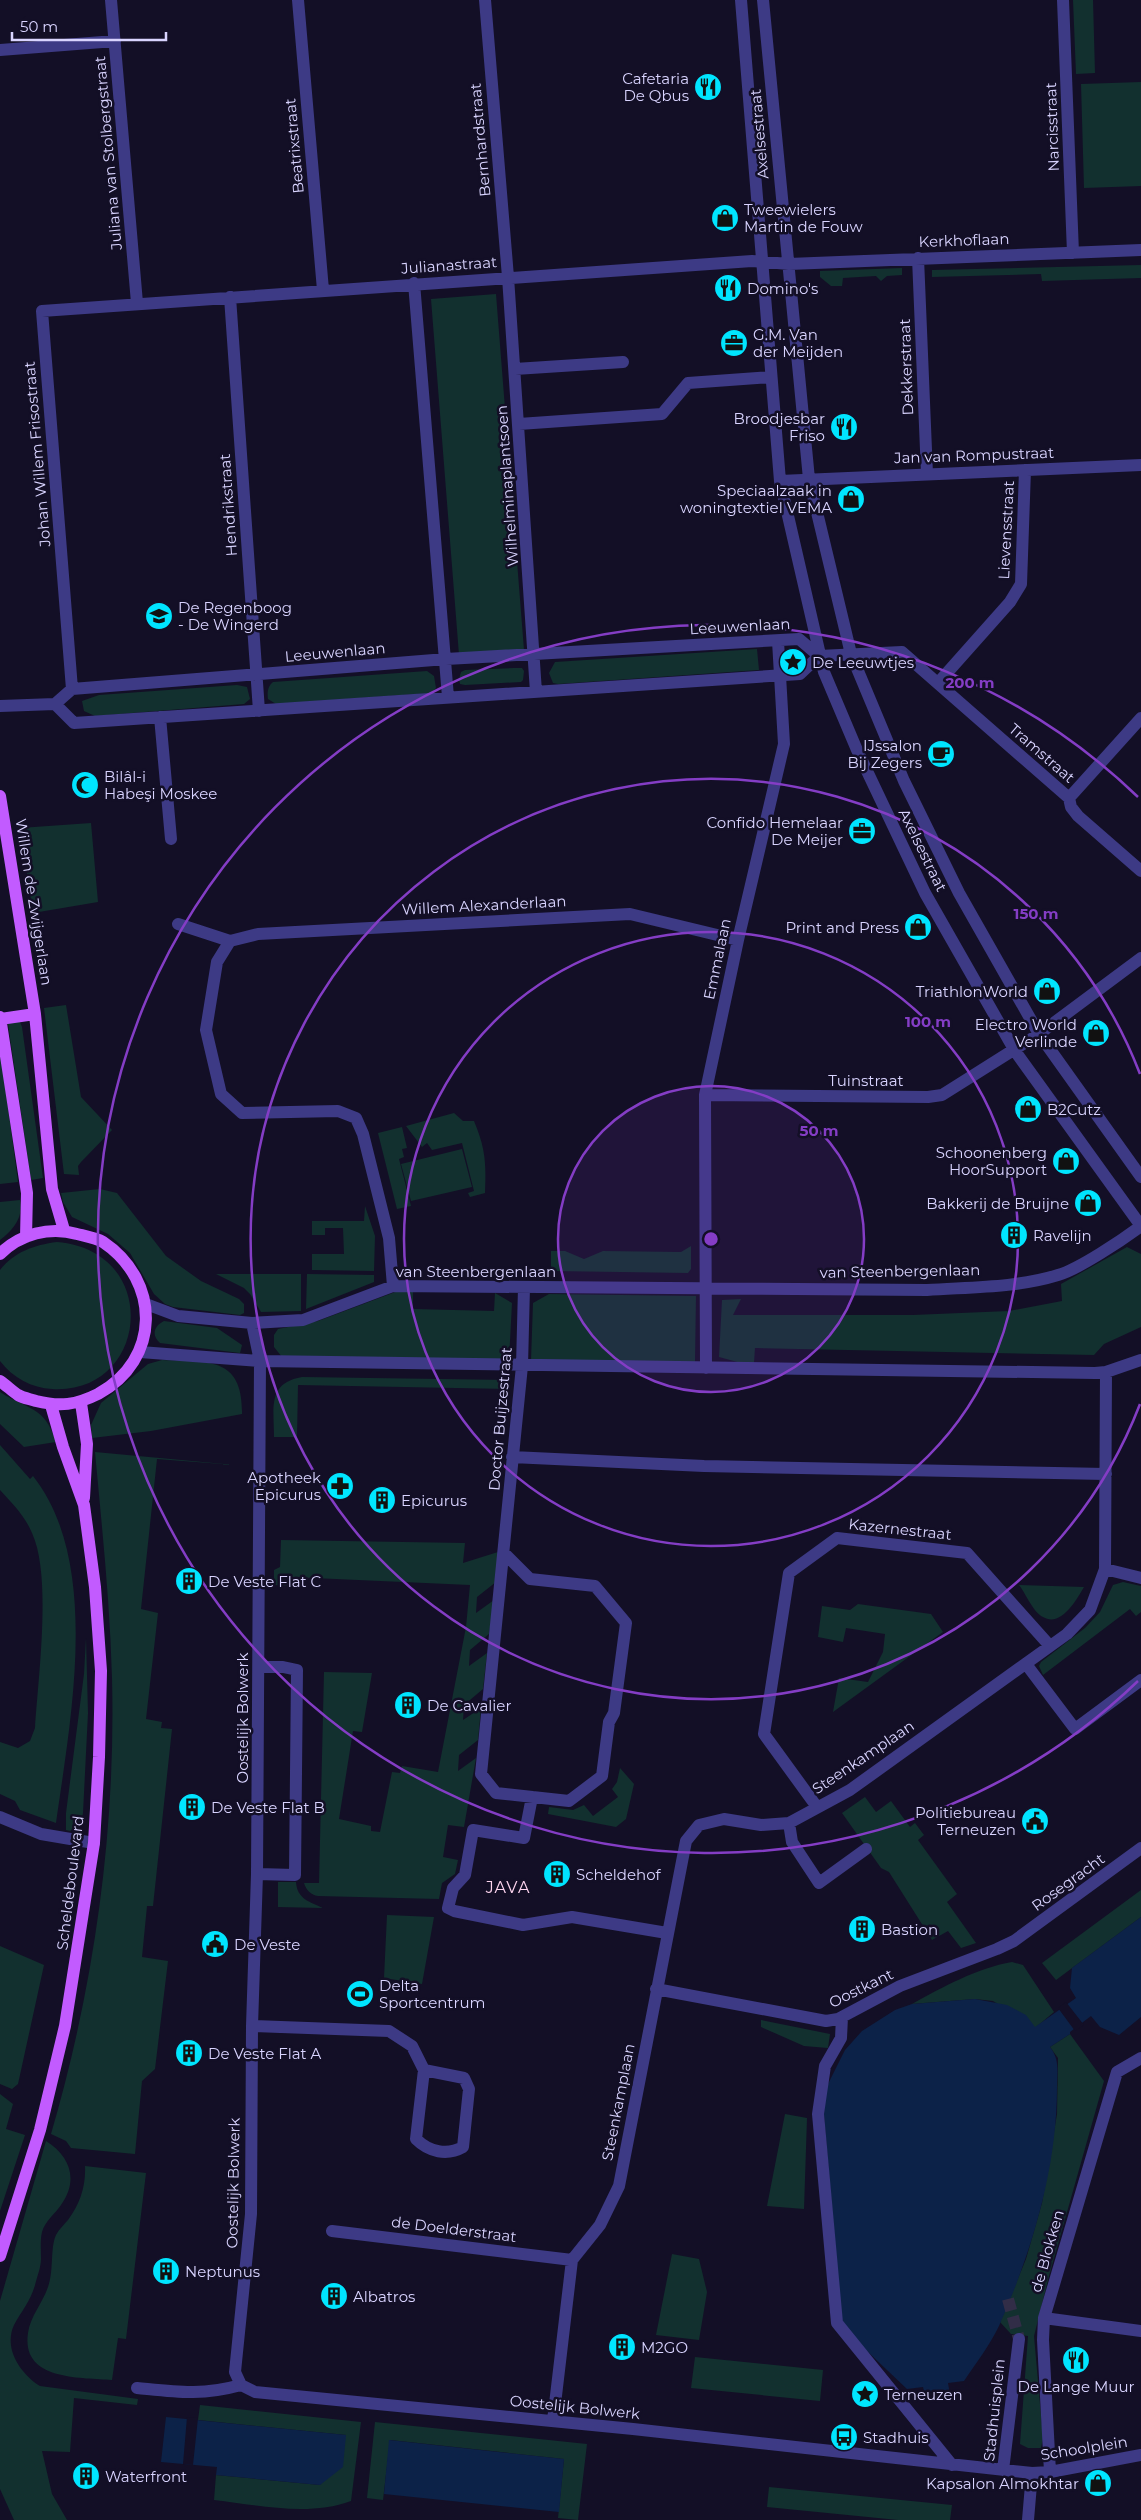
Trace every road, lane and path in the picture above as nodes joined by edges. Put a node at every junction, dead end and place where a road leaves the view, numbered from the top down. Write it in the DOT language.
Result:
graph roads {
  1 [pos="111,0"];
  2 [pos="298,0"];
  3 [pos="485,0"];
  4 [pos="742,0"];
  5 [pos="764,0"];
  6 [pos="1063,0"];
  7 [pos="115,41"];
  8 [pos="0,50"];
  9 [pos="1141,250"];
  10 [pos="1073,253"];
  11 [pos="918,258"];
  12 [pos="763,261"];
  13 [pos="788,264"];
  14 [pos="508,277"];
  15 [pos="414,283"];
  16 [pos="323,290"];
  17 [pos="230,298"];
  18 [pos="137,303"];
  19 [pos="623,362"];
  20 [pos="515,369"];
  21 [pos="771,377"];
  22 [pos="518,424"];
  23 [pos="1141,465"];
  24 [pos="1025,470"];
  25 [pos="927,474"];
  26 [pos="809,479"];
  27 [pos="780,481"];
  28 [pos="778,641"];
  29 [pos="534,654"];
  30 [pos="851,654"];
  31 [pos="819,656"];
  32 [pos="446,659"];
  33 [pos="256,675"];
  34 [pos="780,676"];
  35 [pos="938,683"];
  36 [pos="72,689"];
  37 [pos="536,692"];
  38 [pos="448,697"];
  39 [pos="55,704"];
  40 [pos="0,706"];
  41 [pos="259,711"];
  42 [pos="160,717"];
  43 [pos="1141,718"];
  44 [pos="0,796"];
  45 [pos="1069,798"];
  46 [pos="171,839"];
  47 [pos="1141,871"];
  48 [pos="178,924"];
  49 [pos="738,940"];
  50 [pos="230,941"];
  51 [pos="1141,958"];
  52 [pos="35,1014"];
  53 [pos="0,1018"];
  54 [pos="1040,1034"];
  55 [pos="1015,1051"];
  56 [pos="705,1095"];
  57 [pos="1141,1177"];
  58 [pos="1141,1226"];
  59 [pos="64,1230"];
  60 [pos="26,1236"];
  61 [pos="0,1254"];
  62 [pos="393,1286"];
  63 [pos="524,1287"];
  64 [pos="705,1288"];
  65 [pos="146,1304"];
  66 [pos="252,1323"];
  67 [pos="140,1352"];
  68 [pos="1141,1360"];
  69 [pos="260,1361"];
  70 [pos="522,1366"];
  71 [pos="706,1368"];
  72 [pos="1106,1372"];
  73 [pos="0,1381"];
  74 [pos="81,1403"];
  75 [pos="52,1405"];
  76 [pos="512,1457"];
  77 [pos="1106,1474"];
  78 [pos="84,1505"];
  79 [pos="504,1553"];
  80 [pos="1105,1569"];
  81 [pos="1141,1578"];
  82 [pos="1050,1646"];
  83 [pos="1026,1664"];
  84 [pos="258,1667"];
  85 [pos="1141,1680"];
  86 [pos="532,1797"];
  87 [pos="817,1807"];
  88 [pos="0,1817"];
  89 [pos="790,1823"];
  90 [pos="94,1843"];
  91 [pos="1141,1848"];
  92 [pos="866,1849"];
  93 [pos="257,1874"];
  94 [pos="668,1933"];
  95 [pos="1014,1941"];
  96 [pos="656,1989"];
  97 [pos="842,2017"];
  98 [pos="252,2026"];
  99 [pos="1141,2058"];
  100 [pos="424,2070"];
  101 [pos="332,2231"];
  102 [pos="0,2256"];
  103 [pos="572,2260"];
  104 [pos="1044,2318"];
  105 [pos="1141,2331"];
  106 [pos="1019,2339"];
  107 [pos="241,2385"];
  108 [pos="137,2388"];
  109 [pos="553,2421"];
  110 [pos="1141,2455"];
  111 [pos="952,2465"];
  112 [pos="1003,2470"];
  113 [pos="1050,2472"];
  114 [pos="1032,2473"];
  115 [pos="1028,2520"];
  1 -- 7 [label="street, Juliana van Stolbergstraat"];
  2 -- 16 [label="street, Beatrixstraat"];
  3 -- 14 [label="street, Bernhardstraat"];
  4 -- 12 [label="street, Axelsestraat"];
  5 -- 13 [label="street, Axelsestraat"];
  6 -- 10 [label="street, Narcisstraat"];
  7 -- 8 [label="street"];
  7 -- 18 [label="street, Juliana van Stolbergstraat"];
  9 -- 10 [label="street, Kerkhoflaan"];
  10 -- 11 [label="street, Kerkhoflaan"];
  11 -- 13 [label="street, Kerkhoflaan"];
  11 -- 25 [label="street, Dekkerstraat"];
  12 -- 13 [label="street"];
  12 -- 14 [label="street, Julianastraat"];
  12 -- 21 [label="street, Axelsestraat"];
  13 -- 26 [label="street, Axelsestraat"];
  14 -- 15 [label="street, Julianastraat"];
  14 -- 20 [label="street, Wilhelminaplantsoen"];
  15 -- 16 [label="street, Julianastraat"];
  15 -- 32 [label="street"];
  16 -- 17 [label="street, Julianastraat"];
  17 -- 18 [label="street, Julianastraat"];
  17 -- 33 [label="street, Hendrikstraat"];
  18 -- 36 [label="street, Johan Willem Frisostraat"];
  19 -- 20 [label="street"];
  20 -- 22 [label="street, Wilhelminaplantsoen"];
  21 -- 22 [label="street"];
  21 -- 27 [label="street, Axelsestraat"];
  22 -- 29 [label="street, Wilhelminaplantsoen"];
  23 -- 24 [label="street, Jan van Rompustraat"];
  24 -- 25 [label="street, Jan van Rompustraat"];
  24 -- 35 [label="street, Lievensstraat"];
  25 -- 26 [label="street, Jan van Rompustraat"];
  26 -- 27 [label="street"];
  26 -- 30 [label="street, Axelsestraat"];
  27 -- 31 [label="street, Axelsestraat"];
  28 -- 29 [label="street, Leeuwenlaan"];
  28 -- 31 [label="street, Leeuwenlaan"];
  28 -- 34 [label="street, Emmalaan"];
  29 -- 32 [label="street, Leeuwenlaan"];
  29 -- 37 [label="street, Wilhelminaplantsoen"];
  30 -- 31 [label="street"];
  30 -- 35 [label="street"];
  30 -- 54 [label="street, Axelsestraat"];
  31 -- 34 [label="street"];
  31 -- 55 [label="street, Axelsestraat"];
  32 -- 33 [label="street, Leeuwenlaan"];
  32 -- 38 [label="street"];
  33 -- 36 [label="street, Leeuwenlaan"];
  33 -- 41 [label="street, Hendrikstraat"];
  34 -- 37 [label="street"];
  34 -- 49 [label="street, Emmalaan"];
  35 -- 45 [label="street, Tramstraat"];
  36 -- 39 [label="street"];
  37 -- 38 [label="street"];
  38 -- 41 [label="street"];
  39 -- 40 [label="street"];
  39 -- 42 [label="street"];
  41 -- 42 [label="street"];
  42 -- 46 [label="street"];
  43 -- 45 [label="street"];
  44 -- 52 [label="main road, Willem de Zwijgerlaan"];
  45 -- 47 [label="street, Tramstraat"];
  48 -- 50 [label="street"];
  49 -- 50 [label="street, Willem Alexanderlaan"];
  49 -- 56 [label="street, Emmalaan"];
  50 -- 62 [label="street"];
  51 -- 54 [label="street"];
  52 -- 53 [label="main road"];
  52 -- 59 [label="main road, Willem de Zwijgerlaan"];
  53 -- 60 [label="main road"];
  54 -- 55 [label="street"];
  54 -- 57 [label="street, Axelsestraat"];
  55 -- 56 [label="street, Tuinstraat"];
  55 -- 58 [label="street, Axelsestraat"];
  56 -- 64 [label="street, Emmalaan"];
  58 -- 64 [label="street, van Steenbergenlaan"];
  59 -- 60 [label="main road"];
  59 -- 65 [label="main road"];
  60 -- 61 [label="main road"];
  62 -- 63 [label="street, van Steenbergenlaan"];
  62 -- 66 [label="street, van Steenbergenlaan"];
  63 -- 64 [label="street, van Steenbergenlaan"];
  63 -- 70 [label="street, Doctor Buijzestraat"];
  64 -- 71 [label="street"];
  65 -- 66 [label="street, van Steenbergenlaan"];
  65 -- 67 [label="main road"];
  66 -- 69 [label="street"];
  67 -- 69 [label="street"];
  67 -- 74 [label="main road"];
  68 -- 72 [label="street"];
  69 -- 70 [label="street"];
  69 -- 84 [label="street, Oostelijk Bolwerk"];
  70 -- 71 [label="street"];
  70 -- 76 [label="street, Doctor Buijzestraat"];
  71 -- 72 [label="street"];
  72 -- 77 [label="street, Steenkamplaan"];
  73 -- 75 [label="main road"];
  74 -- 75 [label="main road"];
  74 -- 78 [label="main road, Scheldeboulevard"];
  75 -- 78 [label="main road, Scheldeboulevard"];
  76 -- 77 [label="street"];
  76 -- 79 [label="street, Doctor Buijzestraat"];
  77 -- 80 [label="street, Steenkamplaan"];
  78 -- 90 [label="main road, Scheldeboulevard"];
  79 -- 86 [label="street, Doctor Buijzestraat"];
  79 -- 86 [label="street, Doctor Buijzestraat"];
  80 -- 81 [label="street"];
  80 -- 82 [label="street, Steenkamplaan"];
  82 -- 83 [label="street, Steenkamplaan"];
  82 -- 87 [label="street, Kazernestraat"];
  83 -- 85 [label="street"];
  83 -- 87 [label="street, Steenkamplaan"];
  84 -- 93 [label="street, Oostelijk Bolwerk"];
  84 -- 93 [label="street"];
  86 -- 94 [label="street"];
  87 -- 89 [label="street, Steenkamplaan"];
  88 -- 90 [label="street"];
  89 -- 92 [label="street"];
  89 -- 94 [label="street, Steenkamplaan"];
  90 -- 102 [label="main road, Scheldeboulevard"];
  91 -- 95 [label="street, Rosegracht"];
  93 -- 98 [label="street, Oostelijk Bolwerk"];
  94 -- 96 [label="street, Steenkamplaan"];
  95 -- 97 [label="street, Oostkant"];
  96 -- 97 [label="street, Oostkant"];
  96 -- 103 [label="street, Steenkamplaan"];
  97 -- 111 [label="street"];
  98 -- 100 [label="street"];
  98 -- 107 [label="street, Oostelijk Bolwerk"];
  99 -- 104 [label="street, de Blokken"];
  100 -- 100 [label="street"];
  101 -- 103 [label="street, de Doelderstraat"];
  103 -- 109 [label="street"];
  104 -- 105 [label="street"];
  104 -- 113 [label="street, de Blokken"];
  106 -- 112 [label="street, Stadhuisplein"];
  107 -- 108 [label="street"];
  107 -- 109 [label="street, Oostelijk Bolwerk"];
  109 -- 111 [label="street, Oostelijk Bolwerk"];
  110 -- 113 [label="street, Schoolplein"];
  111 -- 112 [label="street, Oostelijk Bolwerk"];
  112 -- 114 [label="street, Stadhuisplein"];
  113 -- 114 [label="street, Schoolplein"];
  114 -- 115 [label="street"];
}
